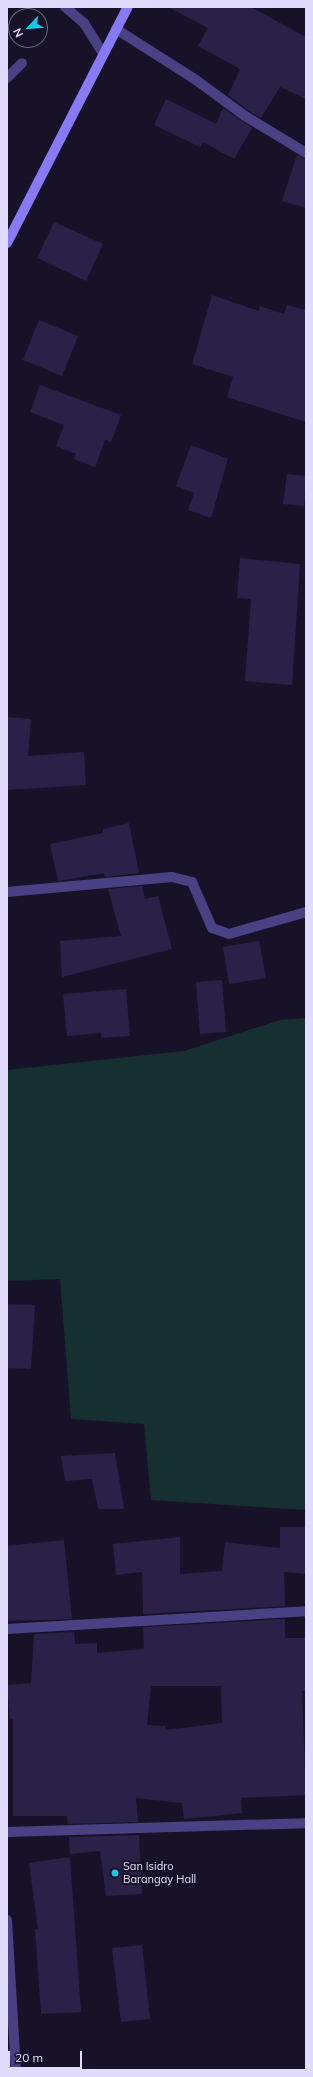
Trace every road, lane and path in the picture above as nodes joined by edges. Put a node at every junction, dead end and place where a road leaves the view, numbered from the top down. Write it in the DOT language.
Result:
graph roads {
  1 [pos="65,7"];
  2 [pos="128,7"];
  3 [pos="116,29"];
  4 [pos="103,54"];
  5 [pos="22,62"];
  6 [pos="7,77"];
  7 [pos="306,152"];
  8 [pos="7,243"];
  9 [pos="7,892"];
  10 [pos="306,912"];
  11 [pos="306,1611"];
  12 [pos="7,1628"];
  13 [pos="306,1823"];
  14 [pos="7,1832"];
  15 [pos="7,1920"];
  16 [pos="16,2070"];
  1 -- 4 [label="street"];
  2 -- 3 [label="street"];
  3 -- 4 [label="street"];
  3 -- 7 [label="street"];
  4 -- 8 [label="street"];
  5 -- 6 [label="street"];
  9 -- 10 [label="street"];
  11 -- 12 [label="street"];
  13 -- 14 [label="street"];
  15 -- 16 [label="street"];
}
